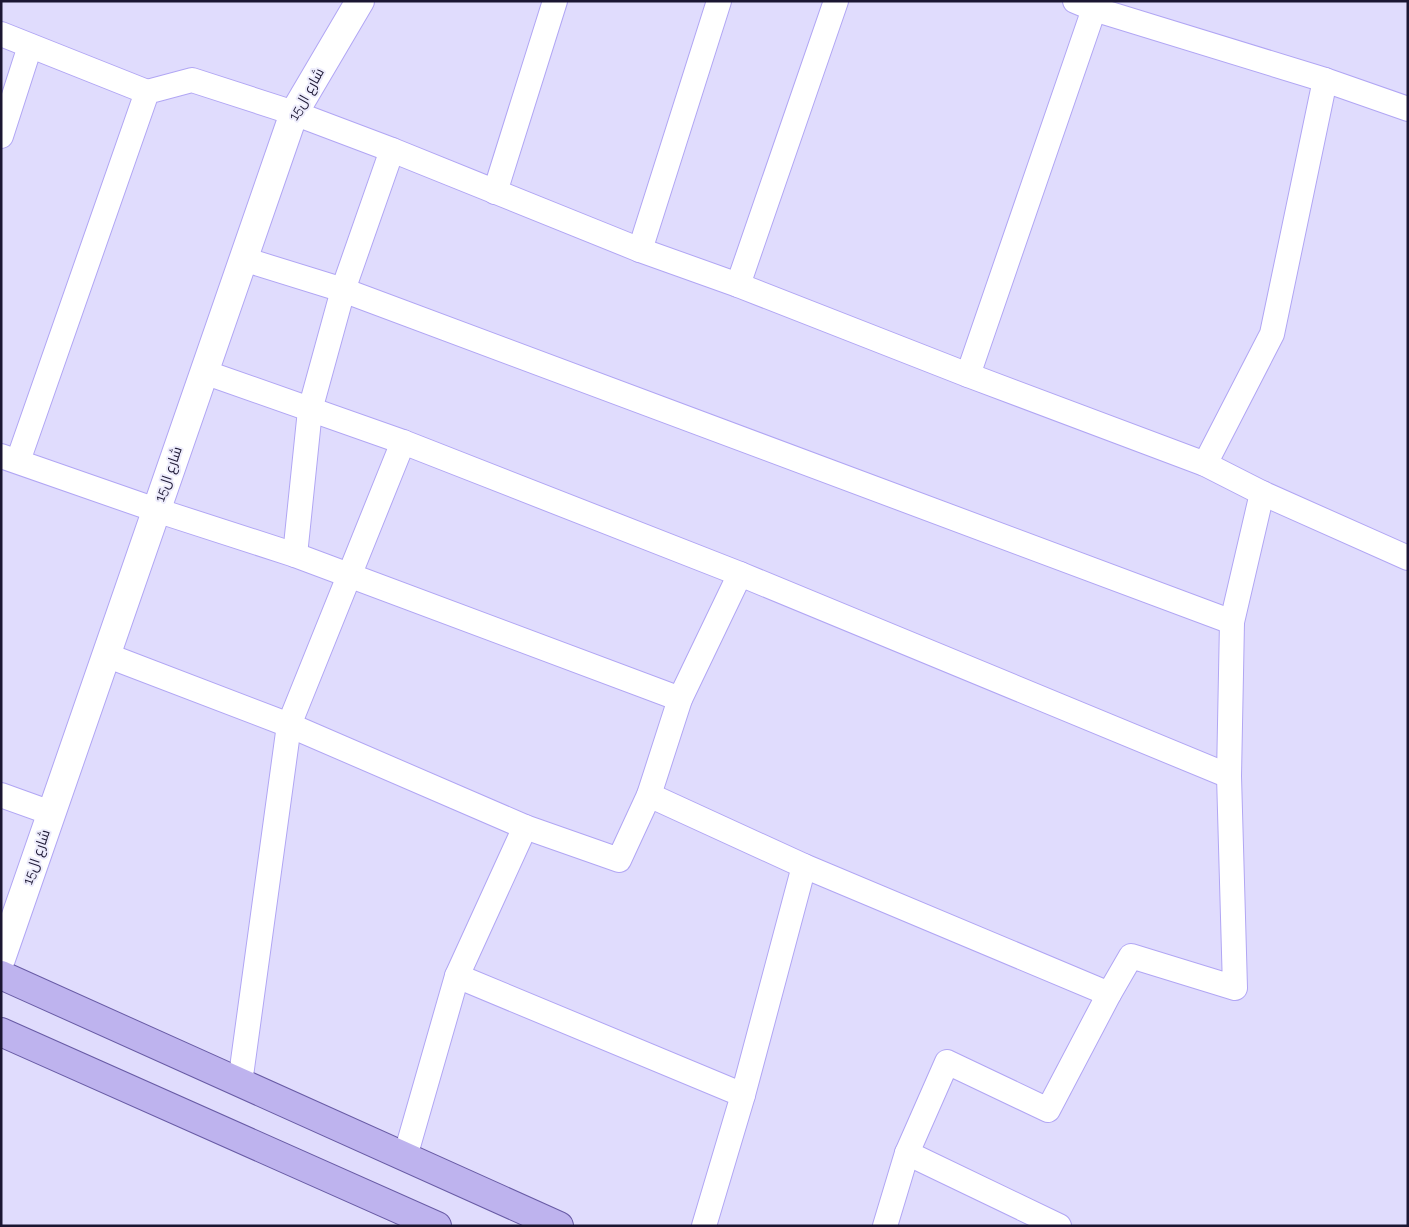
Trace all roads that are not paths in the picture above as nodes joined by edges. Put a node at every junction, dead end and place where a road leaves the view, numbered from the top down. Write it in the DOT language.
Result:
graph roads {
  1 [pos="360,1"];
  2 [pos="554,1"];
  3 [pos="719,1"];
  4 [pos="836,1"];
  5 [pos="1085,5"];
  6 [pos="1,34"];
  7 [pos="30,46"];
  8 [pos="1325,80"];
  9 [pos="147,92"];
  10 [pos="1408,109"];
  11 [pos="294,112"];
  12 [pos="1,136"];
  13 [pos="392,150"];
  14 [pos="495,192"];
  15 [pos="640,250"];
  16 [pos="243,259"];
  17 [pos="738,285"];
  18 [pos="343,290"];
  19 [pos="204,372"];
  20 [pos="968,375"];
  21 [pos="310,410"];
  22 [pos="403,442"];
  23 [pos="9,458"];
  24 [pos="1205,464"];
  25 [pos="1262,493"];
  26 [pos="156,510"];
  27 [pos="295,555"];
  28 [pos="1408,558"];
  29 [pos="740,574"];
  30 [pos="350,576"];
  31 [pos="1232,622"];
  32 [pos="106,655"];
  33 [pos="680,699"];
  34 [pos="289,725"];
  35 [pos="1229,776"];
  36 [pos="1,795"];
  37 [pos="649,795"];
  38 [pos="52,813"];
  39 [pos="525,826"];
  40 [pos="804,866"];
  41 [pos="1,959"];
  42 [pos="1,975"];
  43 [pos="457,976"];
  44 [pos="1109,994"];
  45 [pos="1,1032"];
  46 [pos="240,1083"];
  47 [pos="742,1095"];
  48 [pos="907,1152"];
  49 [pos="406,1157"];
  50 [pos="437,1226"];
  51 [pos="558,1226"];
  52 [pos="704,1226"];
  53 [pos="886,1226"];
  54 [pos="1059,1226"];
  1 -- 11 [label="main road, شارع ال15"];
  2 -- 14 [label="street"];
  3 -- 15 [label="street"];
  4 -- 17 [label="street"];
  5 -- 8 [label="street"];
  5 -- 20 [label="street"];
  6 -- 7 [label="street"];
  7 -- 9 [label="street"];
  7 -- 12 [label="street"];
  8 -- 10 [label="street"];
  8 -- 24 [label="street"];
  9 -- 11 [label="street"];
  9 -- 23 [label="street"];
  11 -- 13 [label="street"];
  11 -- 16 [label="main road, شارع ال15"];
  13 -- 14 [label="street"];
  13 -- 18 [label="street"];
  14 -- 15 [label="street"];
  15 -- 17 [label="street"];
  16 -- 18 [label="street"];
  16 -- 19 [label="main road, شارع ال15"];
  17 -- 20 [label="street"];
  18 -- 21 [label="street"];
  18 -- 31 [label="street"];
  19 -- 21 [label="street"];
  19 -- 26 [label="main road, شارع ال15"];
  20 -- 24 [label="street"];
  21 -- 22 [label="street"];
  21 -- 27 [label="street"];
  22 -- 29 [label="street"];
  22 -- 30 [label="street"];
  23 -- 26 [label="street"];
  24 -- 25 [label="street"];
  25 -- 28 [label="street"];
  25 -- 31 [label="street"];
  26 -- 27 [label="street"];
  26 -- 32 [label="main road, شارع ال15"];
  27 -- 30 [label="street"];
  29 -- 33 [label="street"];
  29 -- 35 [label="street"];
  30 -- 33 [label="street"];
  30 -- 34 [label="street"];
  31 -- 35 [label="street"];
  32 -- 34 [label="street"];
  32 -- 38 [label="main road, شارع ال15"];
  33 -- 37 [label="street"];
  34 -- 39 [label="street"];
  34 -- 46 [label="street"];
  35 -- 44 [label="street"];
  36 -- 38 [label="street"];
  37 -- 39 [label="street"];
  37 -- 40 [label="street"];
  38 -- 41 [label="main road, شارع ال15"];
  39 -- 43 [label="street"];
  40 -- 44 [label="street"];
  40 -- 47 [label="street"];
  42 -- 46 [label="main road"];
  43 -- 47 [label="street"];
  43 -- 49 [label="street"];
  44 -- 48 [label="street"];
  45 -- 50 [label="main road"];
  46 -- 49 [label="main road"];
  47 -- 52 [label="street"];
  48 -- 53 [label="street"];
  48 -- 54 [label="street"];
  49 -- 51 [label="main road"];
}
